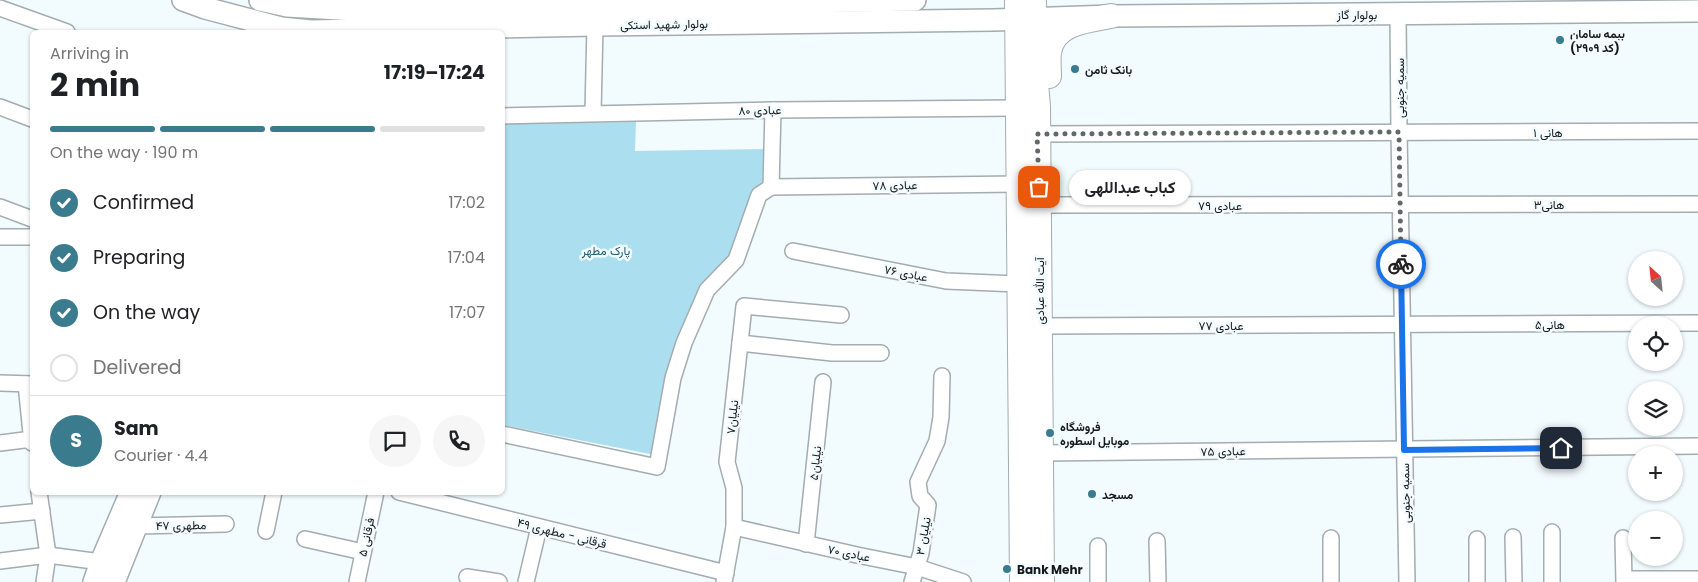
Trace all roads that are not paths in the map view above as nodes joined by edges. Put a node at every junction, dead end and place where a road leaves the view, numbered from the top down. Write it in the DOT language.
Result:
graph roads {
  1 [pos="183,0"];
  2 [pos="260,0"];
  3 [pos="915,0"];
  4 [pos="331,4"];
  5 [pos="0,8"];
  6 [pos="1025,9"];
  7 [pos="1698,11"];
  8 [pos="1398,13"];
  9 [pos="1111,16"];
  10 [pos="596,25"];
  11 [pos="61,30"];
  12 [pos="302,30"];
  13 [pos="323,30"];
  14 [pos="400,30"];
  15 [pos="0,107"];
  16 [pos="1028,108"];
  17 [pos="773,110"];
  18 [pos="593,113"];
  19 [pos="505,116"];
  20 [pos="30,117"];
  21 [pos="1698,131"];
  22 [pos="1399,132"];
  23 [pos="1037,134"];
  24 [pos="1019,184"];
  25 [pos="771,187"];
  26 [pos="1698,204"];
  27 [pos="1039,205"];
  28 [pos="1400,205"];
  29 [pos="0,207"];
  30 [pos="30,218"];
  31 [pos="0,237"];
  32 [pos="30,237"];
  33 [pos="793,251"];
  34 [pos="1020,284"];
  35 [pos="841,315"];
  36 [pos="1698,322"];
  37 [pos="1402,324"];
  38 [pos="1039,326"];
  39 [pos="740,343"];
  40 [pos="881,353"];
  41 [pos="942,376"];
  42 [pos="823,382"];
  43 [pos="0,383"];
  44 [pos="29,384"];
  45 [pos="30,402"];
  46 [pos="505,435"];
  47 [pos="30,439"];
  48 [pos="0,443"];
  49 [pos="1698,446"];
  50 [pos="1404,450"];
  51 [pos="1041,453"];
  52 [pos="40,495"];
  53 [pos="131,495"];
  54 [pos="148,495"];
  55 [pos="273,495"];
  56 [pos="375,495"];
  57 [pos="411,495"];
  58 [pos="42,511"];
  59 [pos="0,515"];
  60 [pos="127,524"];
  61 [pos="226,524"];
  62 [pos="539,527"];
  63 [pos="734,528"];
  64 [pos="266,531"];
  65 [pos="1552,532"];
  66 [pos="1513,537"];
  67 [pos="1331,538"];
  68 [pos="1623,538"];
  69 [pos="1477,539"];
  70 [pos="305,540"];
  71 [pos="1157,541"];
  72 [pos="806,544"];
  73 [pos="1098,546"];
  74 [pos="363,552"];
  75 [pos="48,555"];
  76 [pos="0,561"];
  77 [pos="101,562"];
  78 [pos="917,567"];
  79 [pos="467,577"];
  80 [pos="725,578"];
  81 [pos="44,582"];
  82 [pos="94,582"];
  83 [pos="114,582"];
  84 [pos="357,582"];
  85 [pos="499,582"];
  86 [pos="526,582"];
  87 [pos="912,582"];
  88 [pos="963,582"];
  89 [pos="1022,582"];
  90 [pos="1042,582"];
  91 [pos="1098,582"];
  92 [pos="1158,582"];
  93 [pos="1331,582"];
  94 [pos="1407,582"];
  95 [pos="1478,582"];
  96 [pos="1514,582"];
  97 [pos="1552,582"];
  98 [pos="1624,582"];
  99 [pos="1630,582"];
  100 [pos="1698,582"];
  1 -- 12 [label="main road, بولوار شهید استکی"];
  2 -- 4 [label="main road, بولوار شهید استکی"];
  3 -- 4 [label="main road, بولوار شهید استکی"];
  4 -- 13 [label="main road"];
  5 -- 11 [label="street"];
  6 -- 9 [label="main road, بولوار گاز"];
  6 -- 10 [label="main road, بولوار شهید استکی"];
  6 -- 16 [label="main road, آیت الله عبادی"];
  7 -- 8 [label="main road, بولوار گاز"];
  8 -- 9 [label="main road, بولوار گاز"];
  8 -- 22 [label="street, سمیه جنوبی"];
  9 -- 16 [label="main road"];
  10 -- 14 [label="main road, بولوار شهید استکی"];
  10 -- 18 [label="street"];
  15 -- 20 [label="street"];
  16 -- 17 [label="street, عبادی ۸۰"];
  16 -- 23 [label="main road, آیت الله عبادی"];
  16 -- 24 [label="main road, آیت الله عبادی"];
  17 -- 18 [label="street, عبادی ۸۰"];
  17 -- 25 [label="street"];
  18 -- 19 [label="street, عبادی ۸۰"];
  21 -- 22 [label="street, هانی ۱"];
  22 -- 23 [label="street, هانی ۱"];
  22 -- 28 [label="street, سمیه جنوبی"];
  23 -- 27 [label="main road, آیت الله عبادی"];
  24 -- 25 [label="street, عبادی ۷۸"];
  24 -- 34 [label="main road, آیت الله عبادی"];
  25 -- 46 [label="street"];
  26 -- 28 [label="street, هانی۳"];
  27 -- 28 [label="street, عبادی ۷۹"];
  27 -- 38 [label="main road, آیت الله عبادی"];
  28 -- 37 [label="street, سمیه جنوبی"];
  29 -- 30 [label="street"];
  31 -- 32 [label="street"];
  33 -- 34 [label="street, عبادی ۷۶"];
  34 -- 89 [label="main road, آیت الله عبادی"];
  35 -- 39 [label="street, نیلیان۷"];
  36 -- 37 [label="street, هانی۵"];
  37 -- 38 [label="street, عبادی ۷۷"];
  37 -- 50 [label="street, سمیه جنوبی"];
  38 -- 51 [label="main road, آیت الله عبادی"];
  39 -- 40 [label="street"];
  39 -- 63 [label="street, نیلیان۷"];
  41 -- 78 [label="street, نیلیان ۳"];
  42 -- 72 [label="street, نیلیان۵"];
  43 -- 44 [label="street"];
  44 -- 45 [label="street"];
  47 -- 48 [label="street"];
  49 -- 50 [label="street, عبادی ۷۵"];
  50 -- 51 [label="street, عبادی ۷۵"];
  50 -- 94 [label="street, سمیه جنوبی"];
  51 -- 90 [label="main road, آیت الله عبادی"];
  52 -- 58 [label="street"];
  53 -- 60 [label="main road"];
  54 -- 60 [label="main road"];
  55 -- 64 [label="street"];
  56 -- 74 [label="street, فرقانی ۵"];
  57 -- 62 [label="street, قرقانی - مطهری ۴۹"];
  58 -- 59 [label="street"];
  58 -- 75 [label="street"];
  60 -- 61 [label="street, مطهری ۴۷"];
  60 -- 77 [label="main road"];
  60 -- 83 [label="main road"];
  62 -- 80 [label="street, قرقانی - مطهری ۴۹"];
  62 -- 86 [label="street"];
  63 -- 72 [label="street, عبادی ۷۰"];
  63 -- 80 [label="street, نیلیان۷"];
  65 -- 97 [label="street"];
  66 -- 96 [label="street"];
  67 -- 93 [label="street"];
  68 -- 98 [label="street"];
  69 -- 95 [label="street"];
  70 -- 74 [label="street"];
  71 -- 92 [label="street"];
  72 -- 78 [label="street, عبادی ۷۰"];
  73 -- 91 [label="street"];
  74 -- 84 [label="street, فرقانی ۵"];
  75 -- 76 [label="street"];
  75 -- 77 [label="street"];
  75 -- 81 [label="street"];
  77 -- 82 [label="main road"];
  78 -- 87 [label="street, نیلیان ۳"];
  78 -- 88 [label="street, عبادی ۷۰"];
  79 -- 85 [label="street"];
  99 -- 100 [label="main road"];
}
